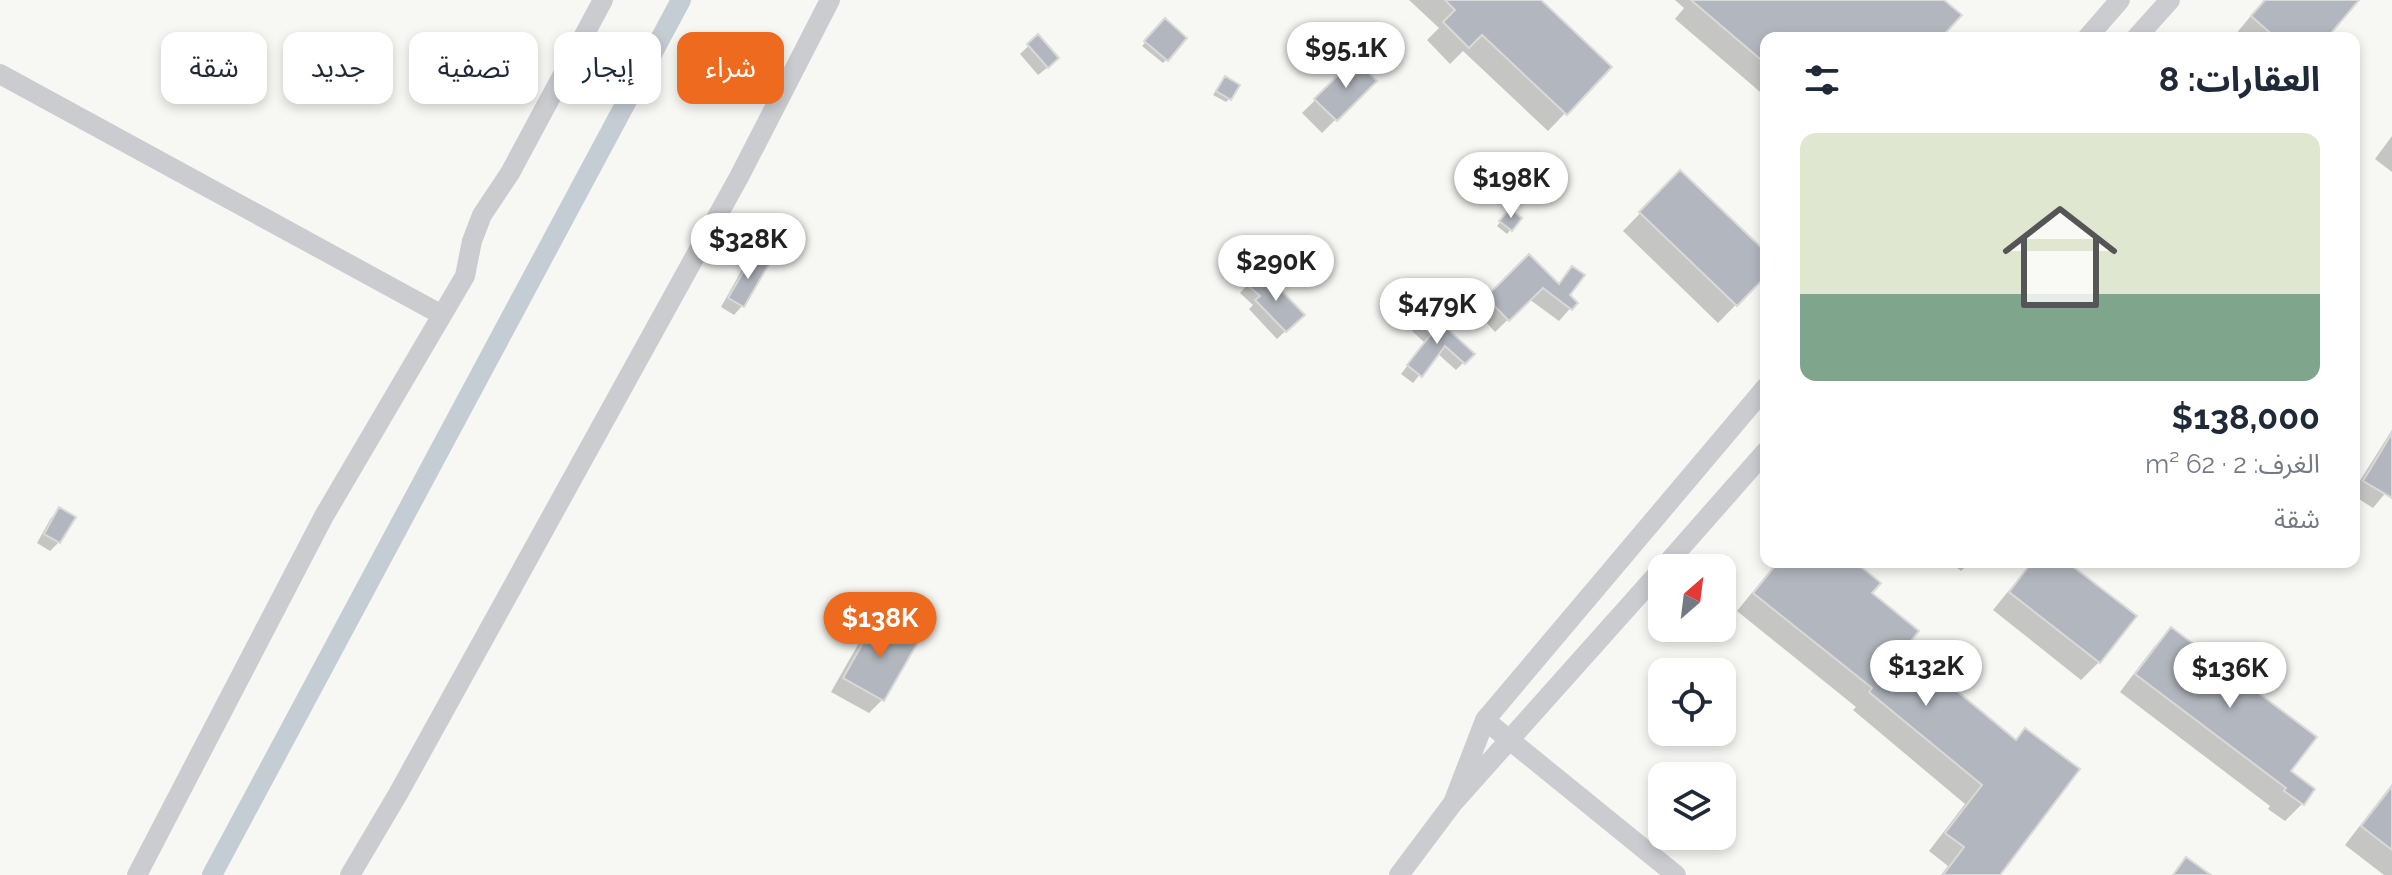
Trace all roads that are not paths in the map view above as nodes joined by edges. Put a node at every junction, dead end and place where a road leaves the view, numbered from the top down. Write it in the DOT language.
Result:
graph roads {
  1 [pos="603,0"];
  2 [pos="830,0"];
  3 [pos="2120,0"];
  4 [pos="2170,0"];
  5 [pos="2096,32"];
  6 [pos="2141,32"];
  7 [pos="0,74"];
  8 [pos="442,315"];
  9 [pos="1760,394"];
  10 [pos="1760,458"];
  11 [pos="1627,552"];
  12 [pos="1675,554"];
  13 [pos="1648,564"];
  14 [pos="1648,585"];
  15 [pos="1534,663"];
  16 [pos="1562,682"];
  17 [pos="1485,720"];
  18 [pos="1510,742"];
  19 [pos="1453,803"];
  20 [pos="137,875"];
  21 [pos="350,875"];
  22 [pos="1399,875"];
  23 [pos="1676,875"];
  1 -- 8 [label="street"];
  2 -- 21 [label="street"];
  3 -- 5 [label="street"];
  4 -- 6 [label="street"];
  7 -- 8 [label="street"];
  8 -- 20 [label="street"];
  9 -- 11 [label="street"];
  10 -- 12 [label="street"];
  11 -- 13 [label="street"];
  11 -- 15 [label="street"];
  14 -- 16 [label="street"];
  15 -- 16 [label="street"];
  15 -- 17 [label="street"];
  16 -- 18 [label="street"];
  17 -- 18 [label="street"];
  17 -- 19 [label="street"];
  18 -- 19 [label="street"];
  18 -- 23 [label="street"];
  19 -- 22 [label="street"];
}
